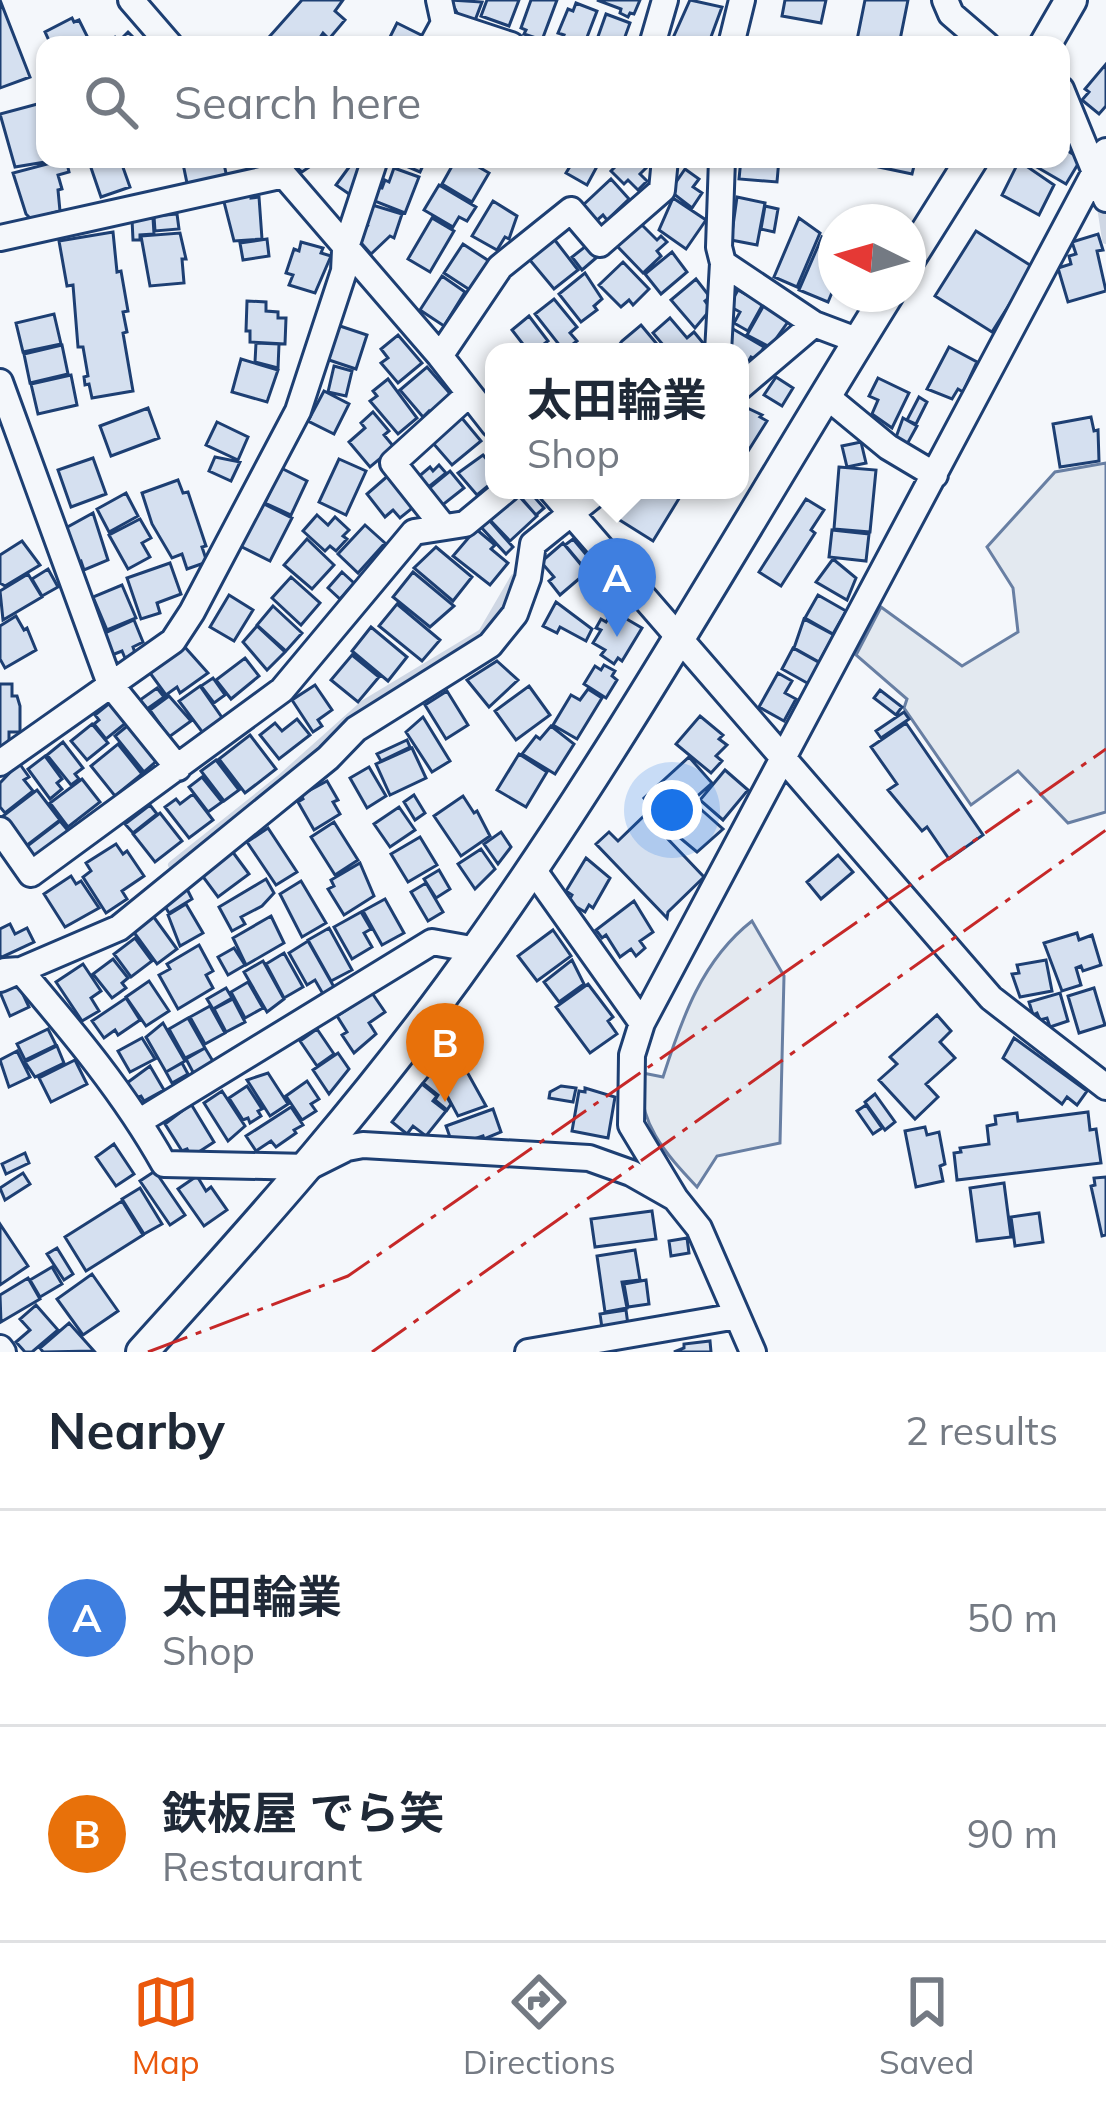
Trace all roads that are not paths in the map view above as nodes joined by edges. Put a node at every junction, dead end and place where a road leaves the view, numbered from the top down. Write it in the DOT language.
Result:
graph roads {
  1 [pos="131,0"];
  2 [pos="665,0"];
  3 [pos="742,0"];
  4 [pos="945,0"];
  5 [pos="1071,0"];
  6 [pos="438,23"];
  7 [pos="162,36"];
  8 [pos="482,36"];
  9 [pos="655,36"];
  10 [pos="733,36"];
  11 [pos="977,36"];
  12 [pos="1050,36"];
  13 [pos="1070,105"];
  14 [pos="1101,162"];
  15 [pos="273,168"];
  16 [pos="278,168"];
  17 [pos="371,168"];
  18 [pos="664,168"];
  19 [pos="722,168"];
  20 [pos="966,168"];
  21 [pos="1106,199"];
  22 [pos="926,232"];
  23 [pos="0,238"];
  24 [pos="344,250"];
  25 [pos="723,263"];
  26 [pos="877,312"];
  27 [pos="814,323"];
  28 [pos="859,340"];
  29 [pos="719,343"];
  30 [pos="440,356"];
  31 [pos="749,379"];
  32 [pos="0,382"];
  33 [pos="469,394"];
  34 [pos="825,395"];
  35 [pos="485,414"];
  36 [pos="935,475"];
  37 [pos="495,499"];
  38 [pos="559,499"];
  39 [pos="587,499"];
  40 [pos="570,511"];
  41 [pos="443,526"];
  42 [pos="677,639"];
  43 [pos="110,684"];
  44 [pos="785,757"];
  45 [pos="0,763"];
  46 [pos="178,768"];
  47 [pos="0,830"];
  48 [pos="532,868"];
  49 [pos="477,950"];
  50 [pos="7,973"];
  51 [pos="642,1023"];
  52 [pos="1106,1087"];
  53 [pos="140,1121"];
  54 [pos="309,1167"];
  55 [pos="675,1198"];
  56 [pos="737,1316"];
  57 [pos="142,1352"];
  58 [pos="528,1352"];
  59 [pos="753,1352"];
  1 -- 7 [label="street"];
  2 -- 9 [label="street"];
  3 -- 10 [label="street"];
  4 -- 11 [label="street"];
  5 -- 12 [label="street"];
  6 -- 8 [label="street"];
  13 -- 14 [label="street"];
  14 -- 21 [label="street"];
  14 -- 36 [label="street"];
  15 -- 23 [label="street"];
  16 -- 24 [label="street"];
  17 -- 24 [label="street"];
  18 -- 30 [label="street"];
  19 -- 25 [label="street"];
  20 -- 22 [label="street"];
  24 -- 30 [label="street"];
  24 -- 43 [label="street"];
  25 -- 27 [label="street"];
  25 -- 29 [label="street"];
  26 -- 28 [label="street"];
  27 -- 28 [label="street"];
  27 -- 31 [label="street"];
  28 -- 34 [label="street"];
  30 -- 33 [label="street"];
  32 -- 43 [label="street"];
  33 -- 35 [label="street"];
  33 -- 41 [label="street"];
  34 -- 36 [label="street"];
  34 -- 42 [label="street"];
  36 -- 44 [label="street"];
  37 -- 41 [label="street"];
  38 -- 40 [label="street"];
  39 -- 40 [label="street"];
  40 -- 42 [label="street"];
  40 -- 50 [label="street"];
  41 -- 46 [label="street"];
  42 -- 44 [label="street"];
  42 -- 48 [label="street"];
  43 -- 45 [label="street"];
  43 -- 46 [label="street"];
  44 -- 51 [label="street"];
  44 -- 52 [label="street"];
  46 -- 47 [label="street"];
  48 -- 49 [label="street"];
  48 -- 51 [label="street"];
  49 -- 53 [label="street"];
  49 -- 54 [label="street"];
  50 -- 53 [label="street"];
  51 -- 55 [label="street"];
  53 -- 54 [label="street"];
  54 -- 55 [label="street"];
  54 -- 57 [label="street"];
  55 -- 56 [label="street"];
  56 -- 58 [label="street"];
  56 -- 59 [label="street"];
}
